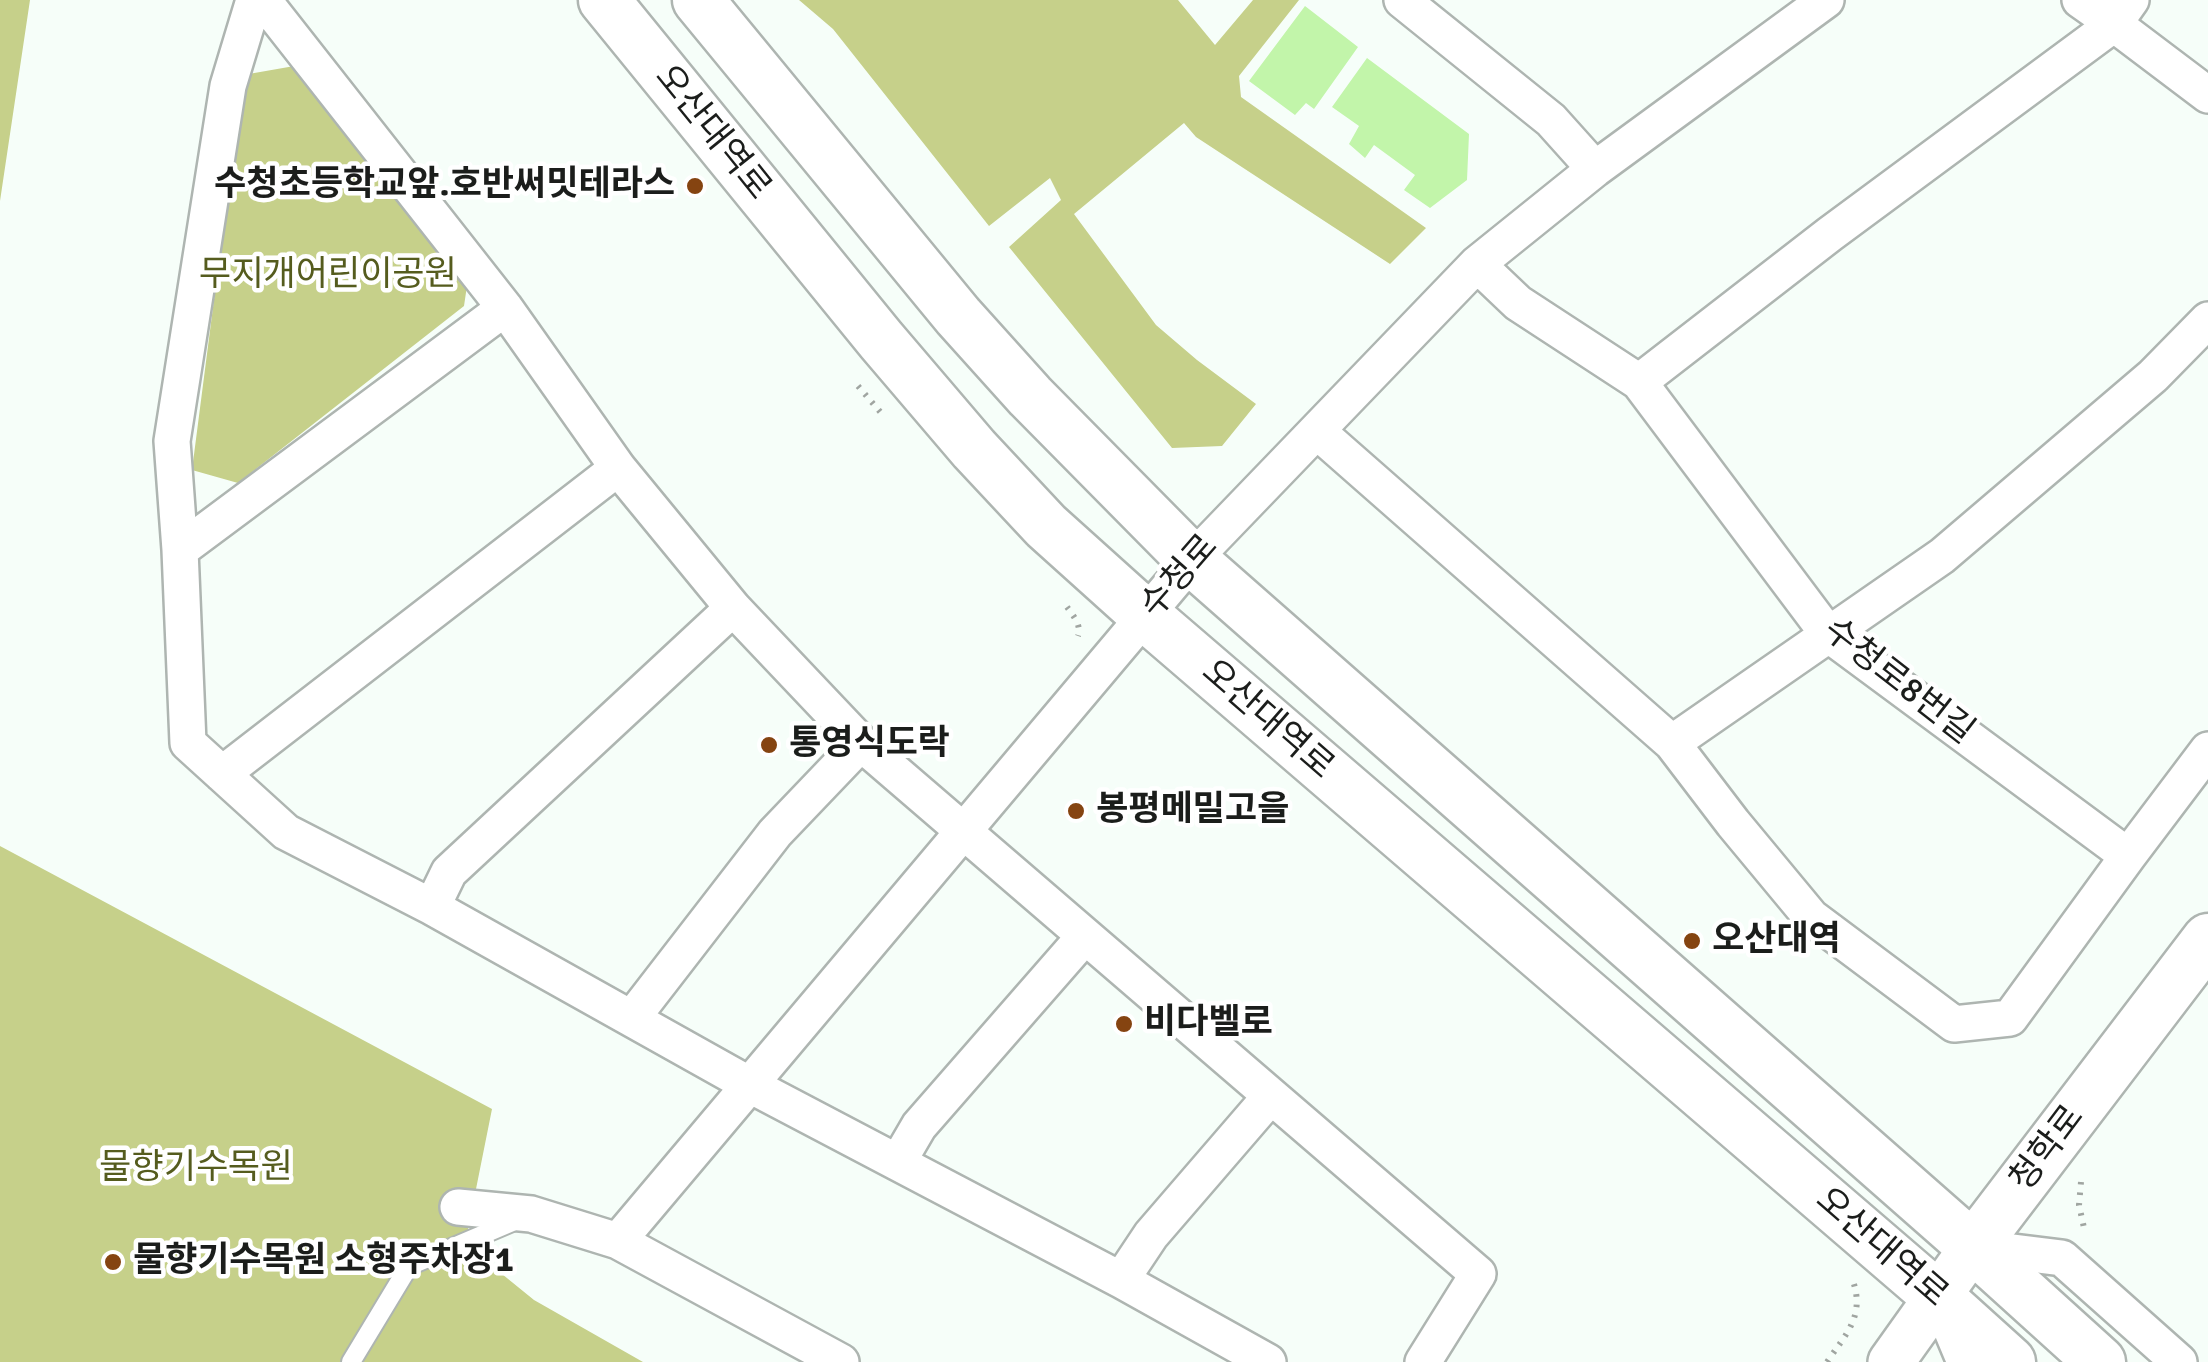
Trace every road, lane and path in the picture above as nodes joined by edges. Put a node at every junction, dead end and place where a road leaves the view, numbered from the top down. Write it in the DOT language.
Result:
graph roads {
  1 [pos="254,0"];
  2 [pos="263,0"];
  3 [pos="604,0"];
  4 [pos="698,0"];
  5 [pos="1402,0"];
  6 [pos="1826,0"];
  7 [pos="2080,0"];
  8 [pos="2123,12"];
  9 [pos="2208,95"];
  10 [pos="1595,169"];
  11 [pos="1477,264"];
  12 [pos="504,308"];
  13 [pos="2208,320"];
  14 [pos="1639,382"];
  15 [pos="1318,432"];
  16 [pos="618,468"];
  17 [pos="180,550"];
  18 [pos="1192,560"];
  19 [pos="733,608"];
  20 [pos="1146,616"];
  21 [pos="1828,634"];
  22 [pos="861,743"];
  23 [pos="1672,743"];
  24 [pos="2208,750"];
  25 [pos="222,774"];
  26 [pos="965,830"];
  27 [pos="2128,856"];
  28 [pos="432,907"];
  29 [pos="1085,936"];
  30 [pos="2208,939"];
  31 [pos="632,1018"];
  32 [pos="750,1085"];
  33 [pos="1270,1097"];
  34 [pos="898,1162"];
  35 [pos="2086,1171"];
  36 [pos="458,1207"];
  37 [pos="531,1214"];
  38 [pos="618,1240"];
  39 [pos="2092,1241"];
  40 [pos="1974,1247"];
  41 [pos="1121,1280"];
  42 [pos="1938,1297"];
  43 [pos="1855,1320"];
  44 [pos="1831,1360"];
  45 [pos="351,1362"];
  46 [pos="841,1362"];
  47 [pos="1268,1362"];
  48 [pos="1423,1362"];
  49 [pos="1892,1362"];
  50 [pos="1965,1362"];
  51 [pos="2010,1362"];
  52 [pos="2100,1362"];
  53 [pos="2180,1362"];
  1 -- 17 [label="street"];
  2 -- 12 [label="street"];
  3 -- 20 [label="main road, 오산대역로"];
  4 -- 18 [label="main road, 오산대역로"];
  5 -- 10 [label="street"];
  6 -- 10 [label="street, 수청로"];
  7 -- 8 [label="street"];
  8 -- 9 [label="street"];
  8 -- 14 [label="street"];
  10 -- 11 [label="street, 수청로"];
  11 -- 14 [label="street, 수청로8번길"];
  11 -- 15 [label="street, 수청로"];
  12 -- 16 [label="street"];
  12 -- 17 [label="street"];
  13 -- 21 [label="street"];
  14 -- 21 [label="street, 수청로8번길"];
  15 -- 18 [label="street, 수청로"];
  15 -- 23 [label="street"];
  16 -- 19 [label="street"];
  16 -- 25 [label="street"];
  17 -- 25 [label="street"];
  18 -- 20 [label="street, 수청로"];
  18 -- 40 [label="main road, 오산대역로"];
  19 -- 22 [label="street"];
  19 -- 28 [label="street"];
  20 -- 26 [label="street, 수청로"];
  20 -- 42 [label="main road, 오산대역로"];
  21 -- 23 [label="street"];
  21 -- 27 [label="street, 수청로8번길"];
  22 -- 26 [label="street"];
  22 -- 31 [label="street"];
  23 -- 27 [label="street"];
  24 -- 27 [label="street"];
  25 -- 28 [label="street"];
  26 -- 29 [label="street"];
  26 -- 32 [label="street, 수청로"];
  28 -- 31 [label="street"];
  29 -- 33 [label="street"];
  29 -- 34 [label="street"];
  30 -- 40 [label="main road, 청학로"];
  31 -- 32 [label="street"];
  32 -- 34 [label="street"];
  32 -- 38 [label="street, 수청로"];
  33 -- 41 [label="street"];
  33 -- 48 [label="street"];
  34 -- 41 [label="street"];
  35 -- 39 [label="path"];
  36 -- 37 [label="street"];
  37 -- 38 [label="street"];
  37 -- 45 [label="lane"];
  38 -- 46 [label="street"];
  40 -- 42 [label="street, 청학로"];
  40 -- 52 [label="main road, 오산대역로"];
  40 -- 53 [label="street"];
  41 -- 47 [label="street"];
  42 -- 49 [label="street, 청학로"];
  42 -- 50 [label="street"];
  42 -- 51 [label="main road, 오산대역로"];
  43 -- 44 [label="path"];
}
